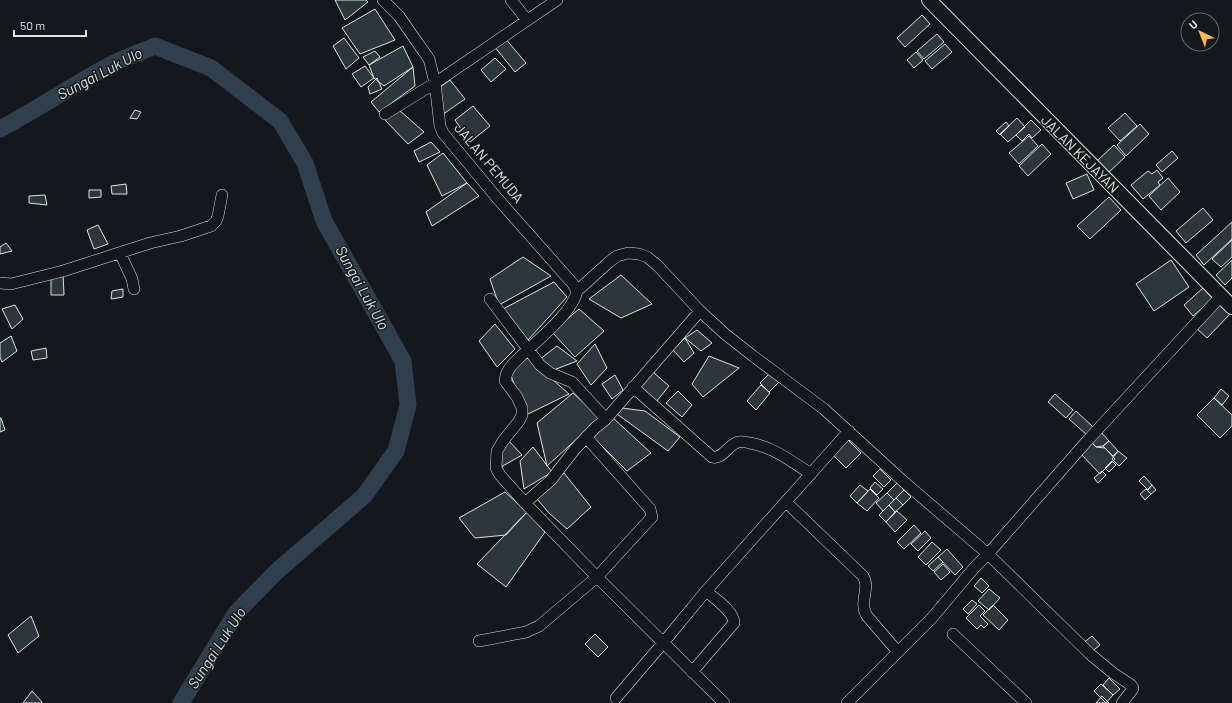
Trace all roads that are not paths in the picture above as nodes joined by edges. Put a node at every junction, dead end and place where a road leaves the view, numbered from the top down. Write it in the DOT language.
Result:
graph roads {
  1 [pos="383,0"];
  2 [pos="511,0"];
  3 [pos="557,0"];
  4 [pos="929,0"];
  5 [pos="527,20"];
  6 [pos="435,82"];
  7 [pos="385,114"];
  8 [pos="222,195"];
  9 [pos="120,253"];
  10 [pos="0,283"];
  11 [pos="134,289"];
  12 [pos="577,291"];
  13 [pos="1221,296"];
  14 [pos="490,298"];
  15 [pos="1232,307"];
  16 [pos="700,311"];
  17 [pos="528,348"];
  18 [pos="633,387"];
  19 [pos="606,419"];
  20 [pos="849,431"];
  21 [pos="586,437"];
  22 [pos="811,474"];
  23 [pos="786,502"];
  24 [pos="525,503"];
  25 [pos="988,554"];
  26 [pos="597,577"];
  27 [pos="706,590"];
  28 [pos="953,634"];
  29 [pos="479,641"];
  30 [pos="664,643"];
  31 [pos="898,652"];
  32 [pos="692,672"];
  33 [pos="616,698"];
  34 [pos="724,703"];
  35 [pos="847,703"];
  36 [pos="1026,703"];
  37 [pos="1122,703"];
  1 -- 6 [label="street, JALAN PEMUDA"];
  2 -- 5 [label="street"];
  3 -- 5 [label="street"];
  4 -- 13 [label="main road, JALAN KEJAYAN"];
  5 -- 6 [label="street"];
  6 -- 7 [label="street"];
  6 -- 12 [label="street, JALAN PEMUDA"];
  8 -- 9 [label="street"];
  9 -- 10 [label="street"];
  9 -- 11 [label="street"];
  12 -- 16 [label="street"];
  12 -- 17 [label="street"];
  13 -- 15 [label="main road, JALAN KEJAYAN"];
  13 -- 25 [label="street"];
  14 -- 17 [label="street"];
  16 -- 18 [label="street"];
  16 -- 20 [label="street"];
  17 -- 19 [label="street"];
  17 -- 24 [label="street"];
  18 -- 19 [label="street"];
  18 -- 22 [label="street"];
  19 -- 21 [label="street"];
  20 -- 22 [label="street"];
  20 -- 25 [label="street"];
  21 -- 24 [label="street"];
  21 -- 26 [label="street"];
  22 -- 23 [label="street"];
  23 -- 27 [label="street"];
  23 -- 31 [label="street"];
  24 -- 26 [label="street"];
  25 -- 31 [label="street"];
  25 -- 37 [label="street"];
  26 -- 29 [label="street"];
  26 -- 30 [label="street"];
  27 -- 30 [label="street"];
  27 -- 32 [label="street"];
  28 -- 36 [label="street"];
  30 -- 32 [label="street"];
  30 -- 33 [label="street"];
  31 -- 35 [label="street"];
  32 -- 34 [label="street"];
}
